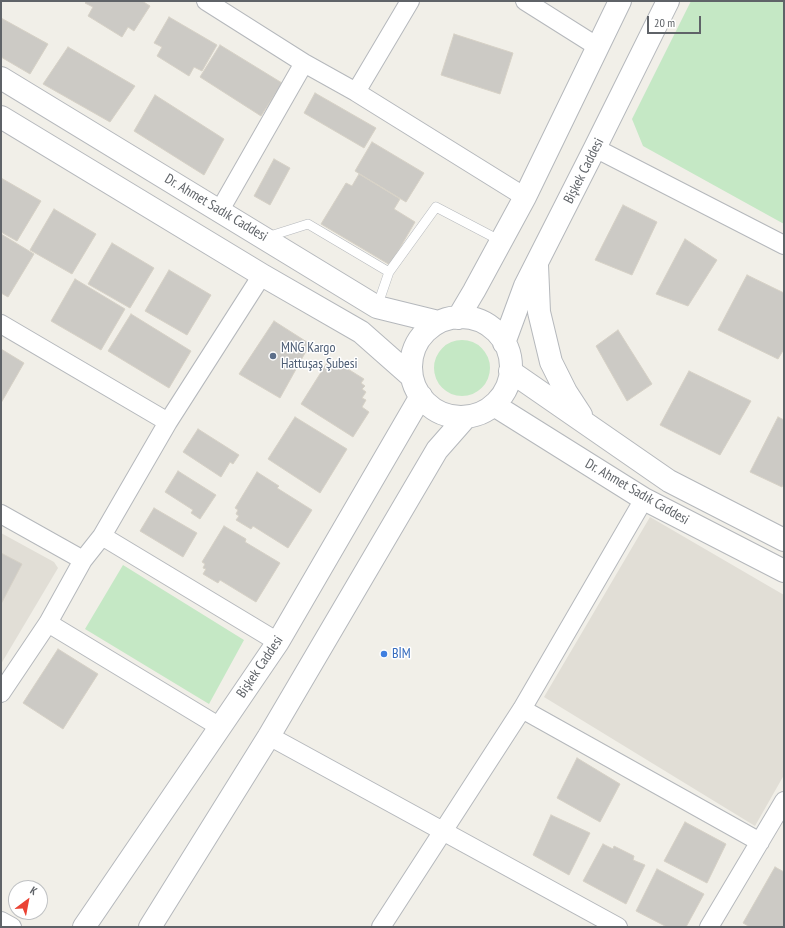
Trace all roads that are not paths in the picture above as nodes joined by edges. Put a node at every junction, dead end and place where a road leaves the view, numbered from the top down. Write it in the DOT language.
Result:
graph roads {
  1 [pos="410,1"];
  2 [pos="524,1"];
  3 [pos="620,1"];
  4 [pos="668,1"];
  5 [pos="210,2"];
  6 [pos="598,48"];
  7 [pos="304,63"];
  8 [pos="1,78"];
  9 [pos="356,92"];
  10 [pos="1,117"];
  11 [pos="596,148"];
  12 [pos="525,197"];
  13 [pos="220,210"];
  14 [pos="264,238"];
  15 [pos="501,242"];
  16 [pos="784,245"];
  17 [pos="537,264"];
  18 [pos="389,272"];
  19 [pos="262,275"];
  20 [pos="377,307"];
  21 [pos="448,320"];
  22 [pos="1,324"];
  23 [pos="504,343"];
  24 [pos="510,371"];
  25 [pos="416,387"];
  26 [pos="494,404"];
  27 [pos="466,417"];
  28 [pos="168,422"];
  29 [pos="587,424"];
  30 [pos="644,499"];
  31 [pos="1,514"];
  32 [pos="102,536"];
  33 [pos="784,540"];
  34 [pos="83,560"];
  35 [pos="784,571"];
  36 [pos="48,623"];
  37 [pos="278,642"];
  38 [pos="1,692"];
  39 [pos="522,709"];
  40 [pos="220,727"];
  41 [pos="269,736"];
  42 [pos="784,801"];
  43 [pos="442,831"];
  44 [pos="760,842"];
  45 [pos="1,921"];
  46 [pos="12,927"];
  47 [pos="84,927"];
  48 [pos="150,927"];
  49 [pos="381,927"];
  50 [pos="618,927"];
  51 [pos="709,927"];
  1 -- 9 [label="street"];
  2 -- 6 [label="street"];
  3 -- 6 [label="street"];
  4 -- 11 [label="street, Bişkek Caddesi"];
  5 -- 7 [label="street"];
  6 -- 12 [label="street"];
  7 -- 9 [label="street"];
  7 -- 13 [label="street"];
  8 -- 13 [label="street, Dr. Ahmet Sadık Caddesi"];
  9 -- 12 [label="street"];
  10 -- 19 [label="street"];
  11 -- 16 [label="street"];
  11 -- 17 [label="street, Bişkek Caddesi"];
  12 -- 15 [label="street"];
  13 -- 14 [label="street, Dr. Ahmet Sadık Caddesi"];
  14 -- 18 [label="lane"];
  14 -- 20 [label="street, Dr. Ahmet Sadık Caddesi"];
  15 -- 18 [label="lane"];
  15 -- 21 [label="street"];
  17 -- 23 [label="street, Bişkek Caddesi"];
  17 -- 29 [label="street"];
  18 -- 20 [label="lane"];
  19 -- 25 [label="street"];
  19 -- 28 [label="street"];
  20 -- 21 [label="street, Dr. Ahmet Sadık Caddesi"];
  21 -- 23 [label="street"];
  21 -- 25 [label="street"];
  22 -- 28 [label="street"];
  23 -- 24 [label="street"];
  24 -- 26 [label="street"];
  24 -- 29 [label="street, Dr. Ahmet Sadık Caddesi"];
  25 -- 27 [label="street"];
  25 -- 37 [label="street, Bişkek Caddesi"];
  26 -- 27 [label="street"];
  26 -- 30 [label="street, Dr. Ahmet Sadık Caddesi"];
  27 -- 41 [label="street"];
  28 -- 32 [label="street"];
  29 -- 33 [label="street, Dr. Ahmet Sadık Caddesi"];
  30 -- 35 [label="street, Dr. Ahmet Sadık Caddesi"];
  30 -- 39 [label="street"];
  31 -- 34 [label="street"];
  32 -- 34 [label="street"];
  32 -- 37 [label="street"];
  34 -- 36 [label="street"];
  36 -- 38 [label="street"];
  36 -- 40 [label="street"];
  37 -- 40 [label="street, Bişkek Caddesi"];
  39 -- 43 [label="street"];
  39 -- 44 [label="street"];
  40 -- 47 [label="street, Bişkek Caddesi"];
  41 -- 43 [label="street"];
  41 -- 48 [label="street"];
  42 -- 44 [label="street"];
  43 -- 49 [label="street"];
  43 -- 50 [label="street"];
  44 -- 51 [label="street"];
  45 -- 46 [label="street"];
}
